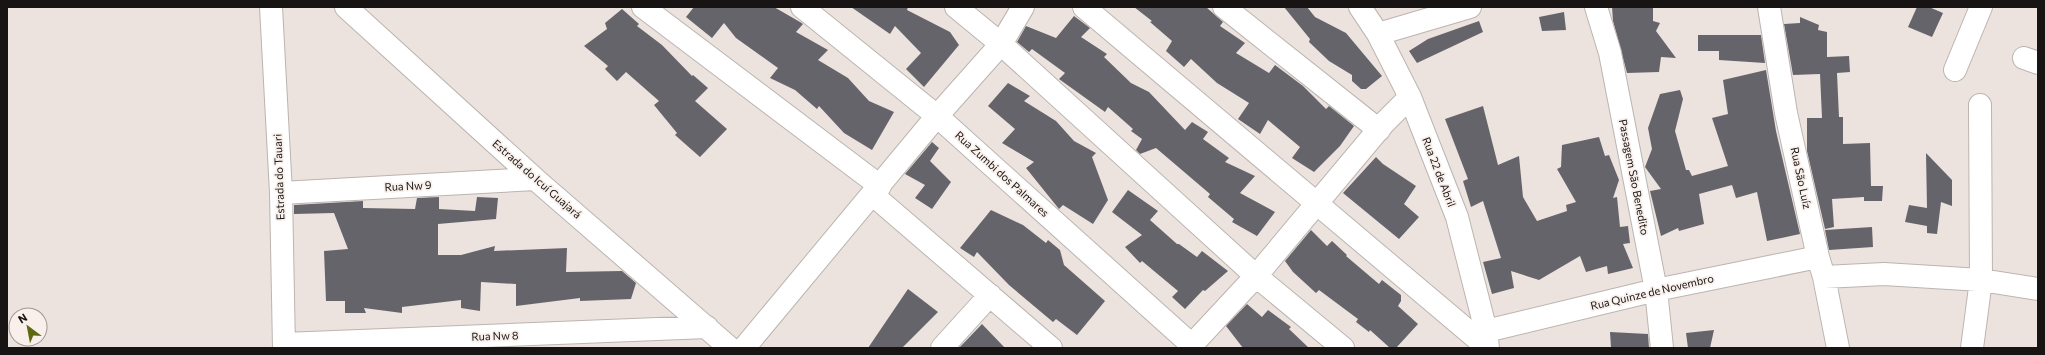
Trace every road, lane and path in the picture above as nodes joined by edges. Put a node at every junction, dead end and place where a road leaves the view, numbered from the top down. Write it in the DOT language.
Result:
graph roads {
  1 [pos="271,7"];
  2 [pos="346,7"];
  3 [pos="643,7"];
  4 [pos="802,7"];
  5 [pos="956,7"];
  6 [pos="1022,7"];
  7 [pos="1084,7"];
  8 [pos="1224,7"];
  9 [pos="1360,7"];
  10 [pos="1470,7"];
  11 [pos="1596,7"];
  12 [pos="1769,7"];
  13 [pos="1981,7"];
  14 [pos="1378,34"];
  15 [pos="1001,44"];
  16 [pos="1955,70"];
  17 [pos="1410,97"];
  18 [pos="1980,105"];
  19 [pos="937,116"];
  20 [pos="1379,130"];
  21 [pos="535,179"];
  22 [pos="876,190"];
  23 [pos="281,193"];
  24 [pos="1318,204"];
  25 [pos="1821,267"];
  26 [pos="1256,276"];
  27 [pos="1981,280"];
  28 [pos="2038,289"];
  29 [pos="1656,290"];
  30 [pos="990,295"];
  31 [pos="706,327"];
  32 [pos="1488,342"];
  33 [pos="284,346"];
  34 [pos="1192,347"];
  35 [pos="730,348"];
  36 [pos="744,348"];
  37 [pos="942,348"];
  38 [pos="1051,348"];
  39 [pos="1344,348"];
  40 [pos="1662,348"];
  41 [pos="1838,348"];
  42 [pos="1972,348"];
  1 -- 23 [label="street, Estrada do Tauari"];
  2 -- 21 [label="street, Estrada do Icuí Guajará"];
  3 -- 22 [label="street"];
  4 -- 19 [label="street, Rua Zumbi dos Palmares"];
  5 -- 15 [label="street"];
  6 -- 15 [label="street"];
  7 -- 24 [label="street"];
  8 -- 20 [label="street"];
  9 -- 14 [label="street, Rua 22 de Abril"];
  10 -- 14 [label="street"];
  11 -- 29 [label="street, Passagem São Benedito"];
  12 -- 25 [label="street, Rua São Luíz"];
  13 -- 16 [label="street"];
  14 -- 17 [label="street, Rua 22 de Abril"];
  15 -- 19 [label="street"];
  15 -- 26 [label="street"];
  17 -- 20 [label="street"];
  17 -- 32 [label="street, Rua 22 de Abril"];
  18 -- 27 [label="street"];
  19 -- 22 [label="street"];
  19 -- 34 [label="street, Rua Zumbi dos Palmares"];
  20 -- 24 [label="street"];
  21 -- 23 [label="street, Rua Nw 9"];
  21 -- 31 [label="street, Estrada do Icuí Guajará"];
  22 -- 30 [label="street"];
  22 -- 36 [label="street"];
  23 -- 33 [label="street, Estrada do Tauari"];
  24 -- 26 [label="street"];
  24 -- 32 [label="street"];
  25 -- 27 [label="street, Rua Quinze de Novembro"];
  25 -- 29 [label="street, Rua Quinze de Novembro"];
  25 -- 41 [label="street, Rua São Luíz"];
  26 -- 34 [label="street"];
  26 -- 39 [label="street"];
  27 -- 28 [label="street, Rua Quinze de Novembro"];
  27 -- 42 [label="street"];
  29 -- 32 [label="street, Rua Quinze de Novembro"];
  29 -- 40 [label="street, Passagem São Benedito"];
  30 -- 37 [label="street"];
  30 -- 38 [label="street"];
  31 -- 33 [label="street, Rua Nw 8"];
  31 -- 35 [label="street, Estrada do Icuí Guajará"];
}
